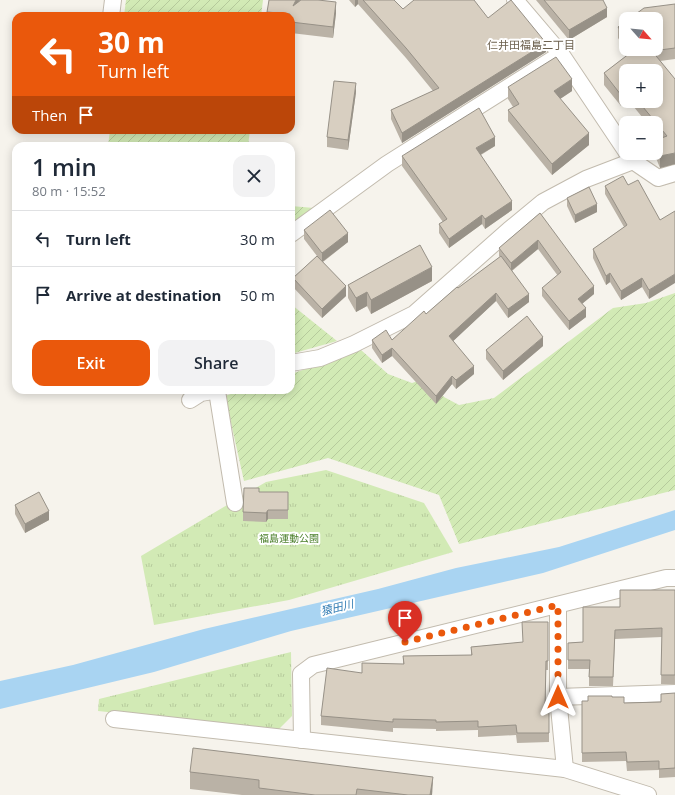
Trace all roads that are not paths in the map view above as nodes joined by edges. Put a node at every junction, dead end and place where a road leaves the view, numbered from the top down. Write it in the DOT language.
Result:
graph roads {
  1 [pos="113,0"];
  2 [pos="515,0"];
  3 [pos="112,12"];
  4 [pos="561,54"];
  5 [pos="619,140"];
  6 [pos="620,160"];
  7 [pos="635,160"];
  8 [pos="675,173"];
  9 [pos="295,231"];
  10 [pos="295,362"];
  11 [pos="205,394"];
  12 [pos="235,503"];
  13 [pos="675,578"];
  14 [pos="558,605"];
  15 [pos="675,693"];
  16 [pos="558,697"];
  17 [pos="114,719"];
  18 [pos="302,740"];
  19 [pos="565,769"];
  20 [pos="648,795"];
  1 -- 3 [label="street"];
  2 -- 4 [label="street"];
  4 -- 5 [label="street"];
  4 -- 9 [label="street"];
  6 -- 10 [label="street"];
  7 -- 8 [label="street"];
  11 -- 12 [label="street"];
  13 -- 14 [label="street"];
  14 -- 16 [label="street"];
  14 -- 18 [label="street"];
  15 -- 16 [label="street"];
  16 -- 19 [label="street"];
  17 -- 18 [label="street"];
  18 -- 19 [label="street"];
  19 -- 20 [label="street"];
}
